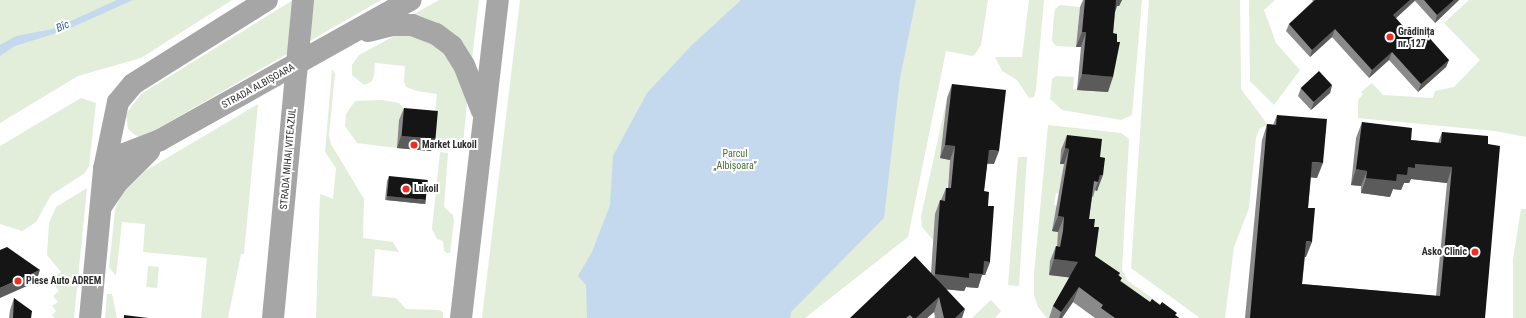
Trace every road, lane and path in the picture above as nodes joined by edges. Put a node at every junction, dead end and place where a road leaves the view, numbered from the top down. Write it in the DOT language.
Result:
graph roads {
  1 [pos="267,0"];
  2 [pos="303,0"];
  3 [pos="410,0"];
  4 [pos="498,0"];
  5 [pos="346,37"];
  6 [pos="483,117"];
  7 [pos="160,140"];
  8 [pos="104,169"];
  9 [pos="101,206"];
  10 [pos="90,318"];
  11 [pos="273,318"];
  12 [pos="461,318"];
  1 -- 8 [label="main road"];
  2 -- 11 [label="main road, STRADA MIHAI VITEAZUL"];
  3 -- 5 [label="main road, STRADA ALBIȘOARA"];
  4 -- 6 [label="main road"];
  5 -- 6 [label="main road"];
  5 -- 7 [label="main road, STRADA ALBIȘOARA"];
  6 -- 12 [label="main road"];
  7 -- 8 [label="main road, STRADA ALBIȘOARA"];
  7 -- 9 [label="main road"];
  8 -- 9 [label="main road"];
  9 -- 10 [label="main road"];
}
